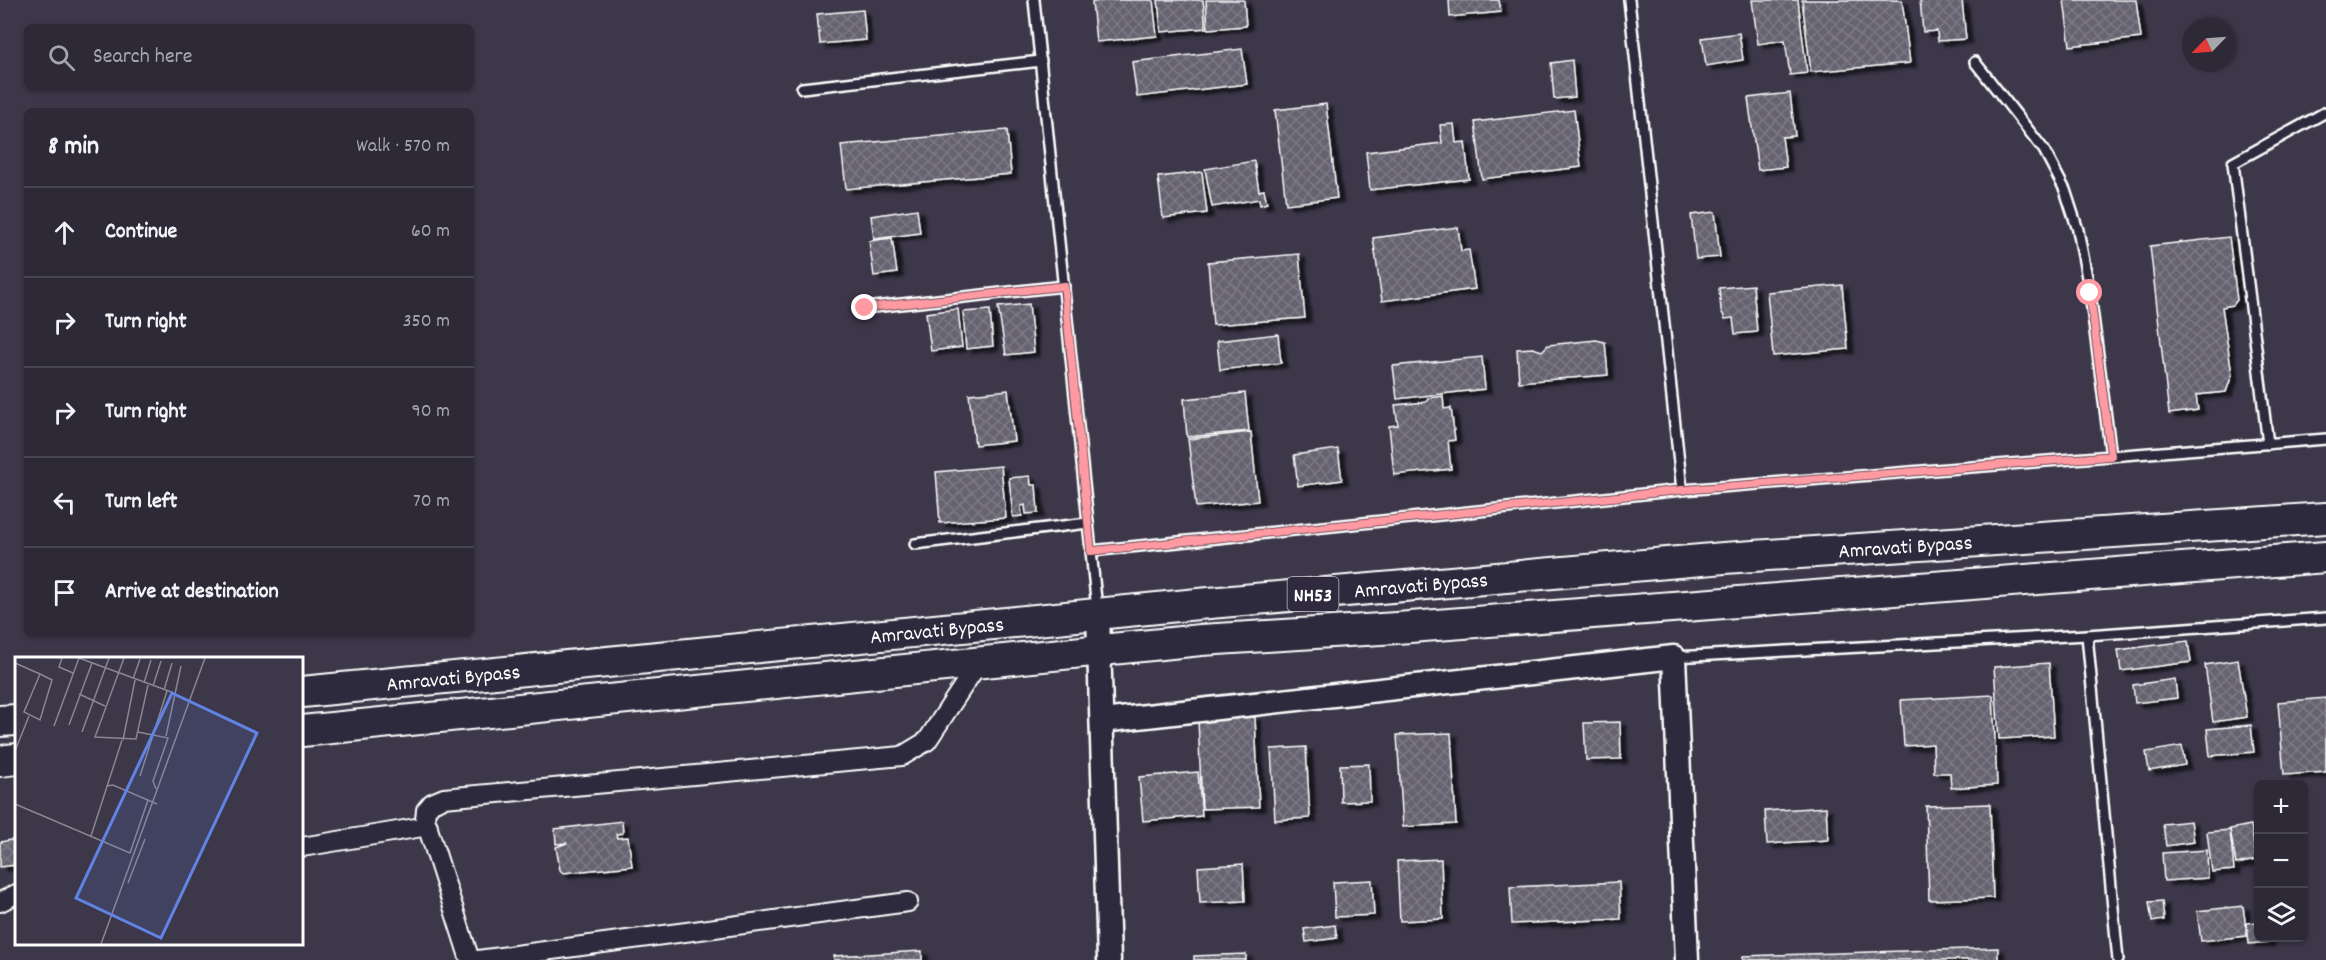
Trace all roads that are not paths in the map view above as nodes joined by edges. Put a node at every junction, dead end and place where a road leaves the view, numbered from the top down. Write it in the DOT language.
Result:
graph roads {
  1 [pos="1034,0"];
  2 [pos="1629,0"];
  3 [pos="1041,61"];
  4 [pos="1975,62"];
  5 [pos="802,88"];
  6 [pos="2326,112"];
  7 [pos="1064,286"];
  8 [pos="865,308"];
  9 [pos="2326,439"];
  10 [pos="2268,444"];
  11 [pos="2111,456"];
  12 [pos="1682,490"];
  13 [pos="2326,518"];
  14 [pos="1088,523"];
  15 [pos="915,544"];
  16 [pos="1091,551"];
  17 [pos="2326,557"];
  18 [pos="1098,614"];
  19 [pos="2326,618"];
  20 [pos="2087,635"];
  21 [pos="1100,650"];
  22 [pos="1674,657"];
  23 [pos="979,662"];
  24 [pos="303,692"];
  25 [pos="15,720"];
  26 [pos="1102,721"];
  27 [pos="0,722"];
  28 [pos="303,730"];
  29 [pos="15,759"];
  30 [pos="0,761"];
  31 [pos="428,826"];
  32 [pos="303,847"];
  33 [pos="15,894"];
  34 [pos="0,902"];
  35 [pos="908,902"];
  36 [pos="470,960"];
  37 [pos="478,960"];
  38 [pos="1109,960"];
  39 [pos="1687,960"];
  40 [pos="2118,960"];
  1 -- 3 [label="lane"];
  2 -- 12 [label="lane"];
  3 -- 5 [label="lane"];
  3 -- 7 [label="lane"];
  4 -- 11 [label="lane"];
  6 -- 10 [label="lane"];
  7 -- 8 [label="lane"];
  7 -- 14 [label="lane"];
  9 -- 10 [label="lane"];
  10 -- 11 [label="lane"];
  11 -- 12 [label="lane"];
  12 -- 16 [label="lane"];
  13 -- 18 [label="highway, Amravati Bypass / NH53"];
  14 -- 15 [label="lane"];
  14 -- 16 [label="lane"];
  16 -- 18 [label="lane"];
  17 -- 21 [label="highway, Amravati Bypass / NH53"];
  18 -- 21 [label="street"];
  18 -- 24 [label="highway, Amravati Bypass / NH53"];
  19 -- 20 [label="lane"];
  20 -- 22 [label="lane"];
  20 -- 40 [label="lane"];
  21 -- 23 [label="highway, Amravati Bypass / NH53"];
  21 -- 26 [label="street"];
  22 -- 26 [label="street"];
  22 -- 39 [label="street"];
  23 -- 28 [label="highway, Amravati Bypass / NH53"];
  23 -- 31 [label="street"];
  25 -- 27 [label="highway"];
  26 -- 38 [label="street"];
  29 -- 30 [label="highway"];
  31 -- 32 [label="street"];
  31 -- 36 [label="street"];
  33 -- 34 [label="street"];
  35 -- 37 [label="street"];
}
